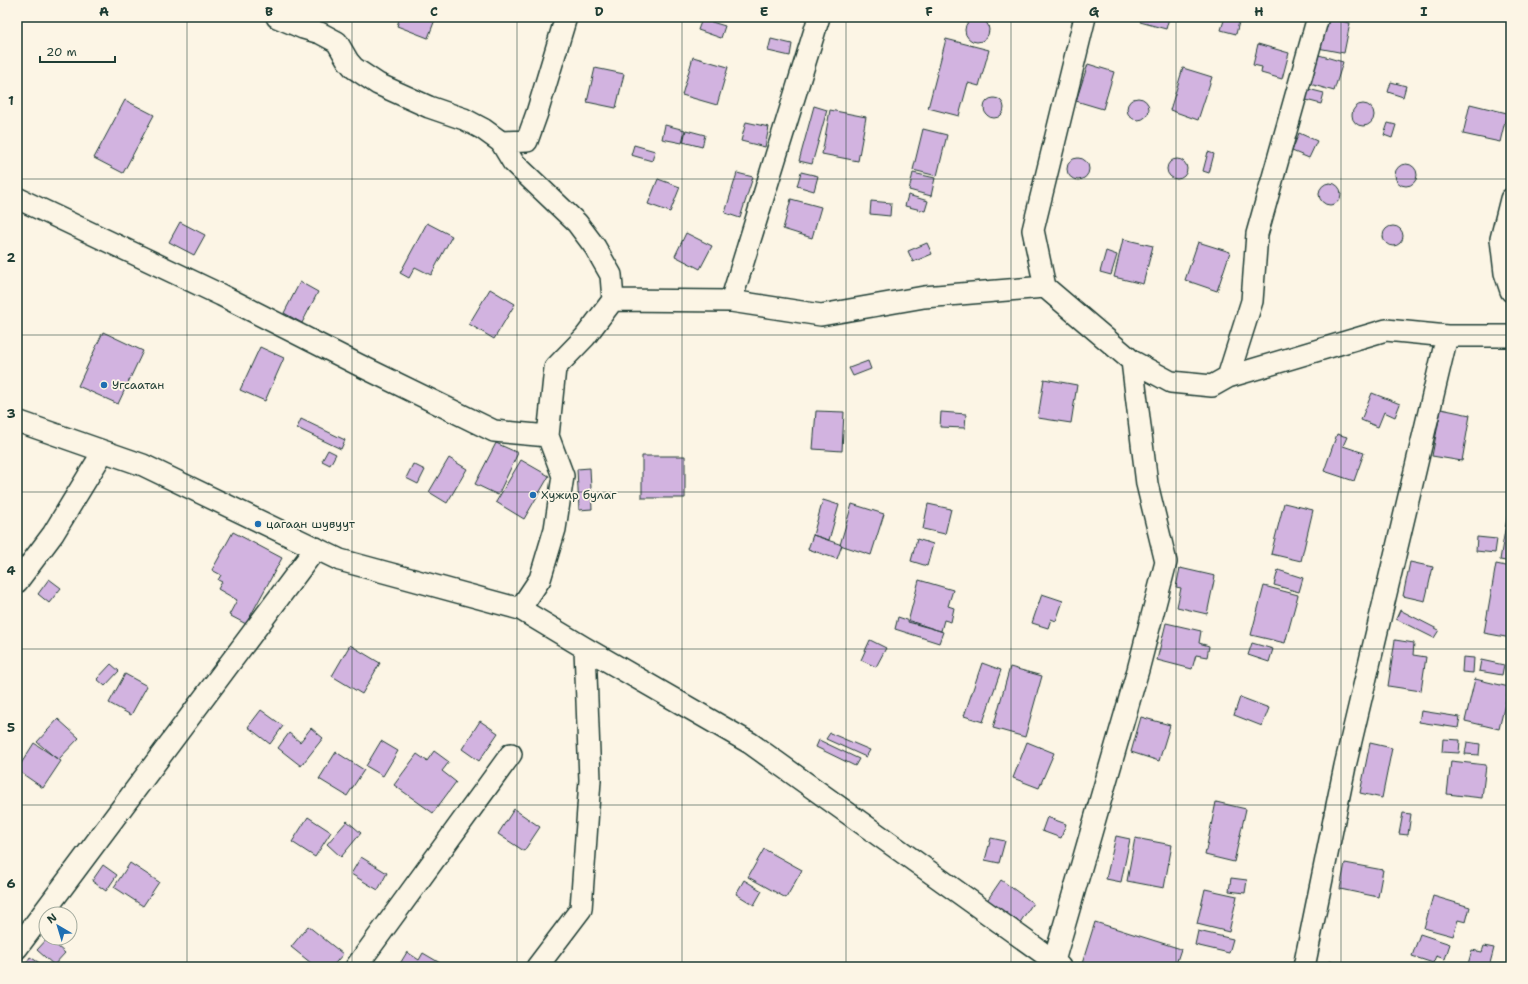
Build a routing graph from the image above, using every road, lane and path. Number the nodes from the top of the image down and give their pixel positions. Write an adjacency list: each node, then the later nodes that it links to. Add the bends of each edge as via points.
1 (277, 17): 6 (street, via 303,28)
2 (566, 17): 7 (street, via 538,113 527,141)
3 (818, 17): 13 (street)
4 (1085, 17): 10 (street, via 1033,230)
5 (1318, 17): 17 (street, via 1257,234 1252,301)
6 (322, 25): 7 (street, via 354,68 378,84 429,107 464,119 484,129)
7 (501, 142): 12 (street, via 513,162 577,223 595,247 611,275)
8 (17, 198): 19 (street, via 221,295 494,431)
9 (1511, 199): 11 (street, via 1501,239 1504,273)
10 (1045, 287): 13 (street, via 924,297 821,315); 16 (street)
11 (1511, 291)
12 (613, 300): 13 (street); 19 (street, via 555,368)
13 (731, 301)
14 (1447, 336): 15 (street); 17 (street, via 1386,330); 30 (street, via 1345,766)
15 (1511, 336)
16 (1132, 361): 17 (street, via 1171,382 1212,386); 27 (street, via 1147,484 1166,562)
17 (1228, 377)
18 (17, 421): 20 (street)
19 (548, 436): 23 (street, via 563,476 555,529 540,579)
20 (103, 452): 21 (street, via 143,466); 22 (street, via 53,534)
21 (316, 548): 23 (street, via 340,560); 26 (street)
22 (17, 582)
23 (520, 609): 24 (street)
24 (585, 648): 27 (street, via 750,743); 29 (street, via 590,780 581,909)
25 (510, 754): 28 (street)
26 (17, 948)
27 (1055, 965)
28 (356, 967)
29 (537, 967)
30 (1304, 967)

